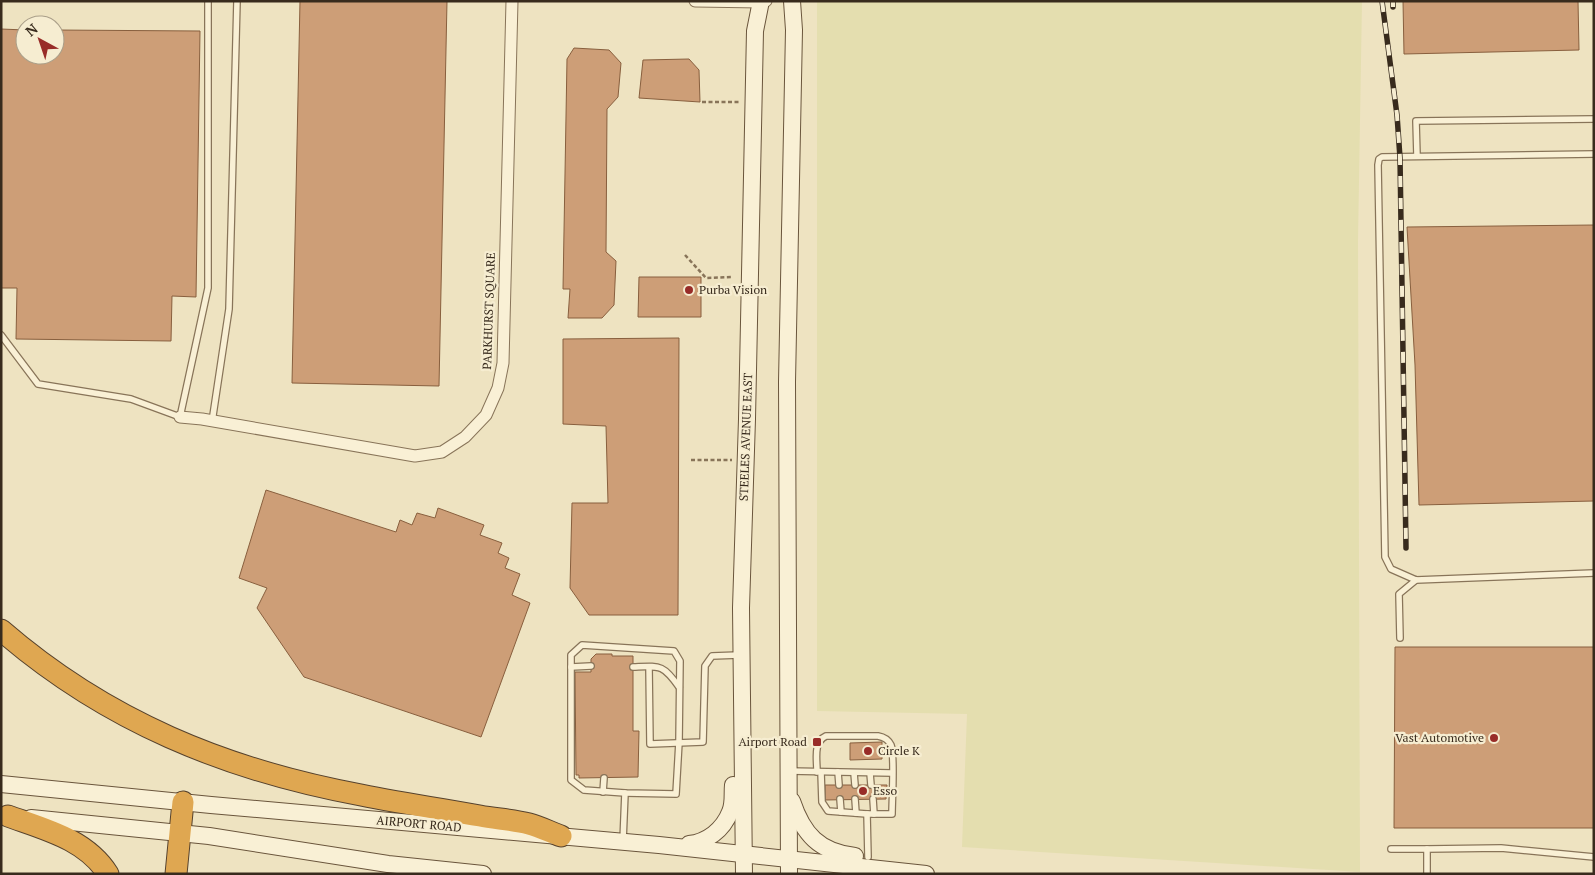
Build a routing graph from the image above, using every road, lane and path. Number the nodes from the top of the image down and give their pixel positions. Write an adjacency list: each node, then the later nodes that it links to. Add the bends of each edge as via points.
1 (208, 1): 15 (lane, via 208,288)
2 (237, 1): 16 (lane, via 229,309)
3 (512, 1): 16 (street, PARKHURST SQUARE, via 502,363 498,388 486,415 465,437 442,452 415,456)
4 (695, 1): 6 (street)
5 (792, 1): 37 (main road, via 786,382)
6 (763, 2): 23 (main road, STEELES AVENUE EAST, via 755,31)
7 (702, 102): 8 (path)
8 (743, 102)
9 (1594, 118): 11 (lane, via 1416,120)
10 (1594, 154): 11 (lane)
11 (1417, 156): 20 (lane, via 1382,157 1378,165 1385,557 1391,569)
12 (685, 255): 13 (path, via 706,278)
13 (733, 277)
14 (1, 336): 15 (lane, via 38,384 131,399)
15 (180, 417): 16 (street, PARKHURST SQUARE)
16 (212, 422)
17 (691, 460): 18 (path)
18 (733, 460)
19 (1594, 573): 20 (lane)
20 (1416, 580): 22 (lane, via 1399,594)
21 (1, 630): 54 (highway, via 41,662 104,704 215,757 295,782 528,824)
22 (1400, 638)
23 (742, 655): 29 (lane, via 712,656 705,666 702,742); 30 (main road, STEELES AVENUE EAST)
24 (591, 666): 25 (lane)
25 (571, 667): 28 (lane, via 571,655 582,645 674,651 680,661); 42 (lane, via 571,780 584,790)
26 (633, 667): 27 (lane)
27 (649, 667): 28 (lane, via 660,667 669,673); 29 (lane, via 650,744)
28 (679, 687): 29 (lane)
29 (679, 742): 43 (lane, via 676,794)
30 (743, 751): 56 (main road, via 733,768 731,811 722,825 702,842); 59 (main road, STEELES AVENUE EAST)
31 (819, 772): 32 (lane); 35 (lane, via 816,750 821,738 878,736 891,744); 37 (lane); 48 (lane, via 822,802 828,811)
32 (838, 772): 33 (lane); 39 (lane)
33 (854, 773): 34 (lane); 40 (lane)
34 (870, 773): 35 (lane); 41 (lane)
35 (892, 774): 51 (lane, via 892,814)
36 (604, 778): 42 (lane)
37 (788, 778): 60 (main road, via 800,822 816,840 836,853); 62 (main road)
38 (1, 784): 47 (main road, AIRPORT ROAD)
39 (839, 785)
40 (854, 785)
41 (872, 785)
42 (603, 792): 43 (lane)
43 (625, 794): 55 (lane)
44 (855, 799): 49 (lane)
45 (873, 799): 51 (lane)
46 (840, 800): 48 (lane)
47 (183, 802): 53 (highway); 54 (main road, AIRPORT ROAD)
48 (841, 812): 49 (lane)
49 (856, 813): 50 (lane)
50 (867, 814): 51 (lane); 60 (lane)
51 (874, 814)
52 (4, 816): 53 (main road); 64 (highway, via 64,836 88,850)
53 (180, 833): 65 (highway); 66 (main road, via 388,864)
54 (560, 836): 55 (main road, AIRPORT ROAD)
55 (623, 842): 56 (main road, AIRPORT ROAD)
56 (659, 845): 59 (main road, AIRPORT ROAD)
57 (1391, 849): 58 (lane)
58 (1427, 849): 61 (lane, via 1501,848); 69 (lane)
59 (744, 854): 62 (main road, AIRPORT ROAD); 67 (main road, STEELES AVENUE EAST)
60 (868, 857): 63 (main road, via 878,858)
61 (1594, 857)
62 (789, 866): 63 (main road, AIRPORT ROAD)
63 (899, 870): 68 (main road, AIRPORT ROAD)
64 (108, 874)
65 (176, 874)
66 (482, 874)
67 (744, 874)
68 (926, 874)
69 (1427, 874)

